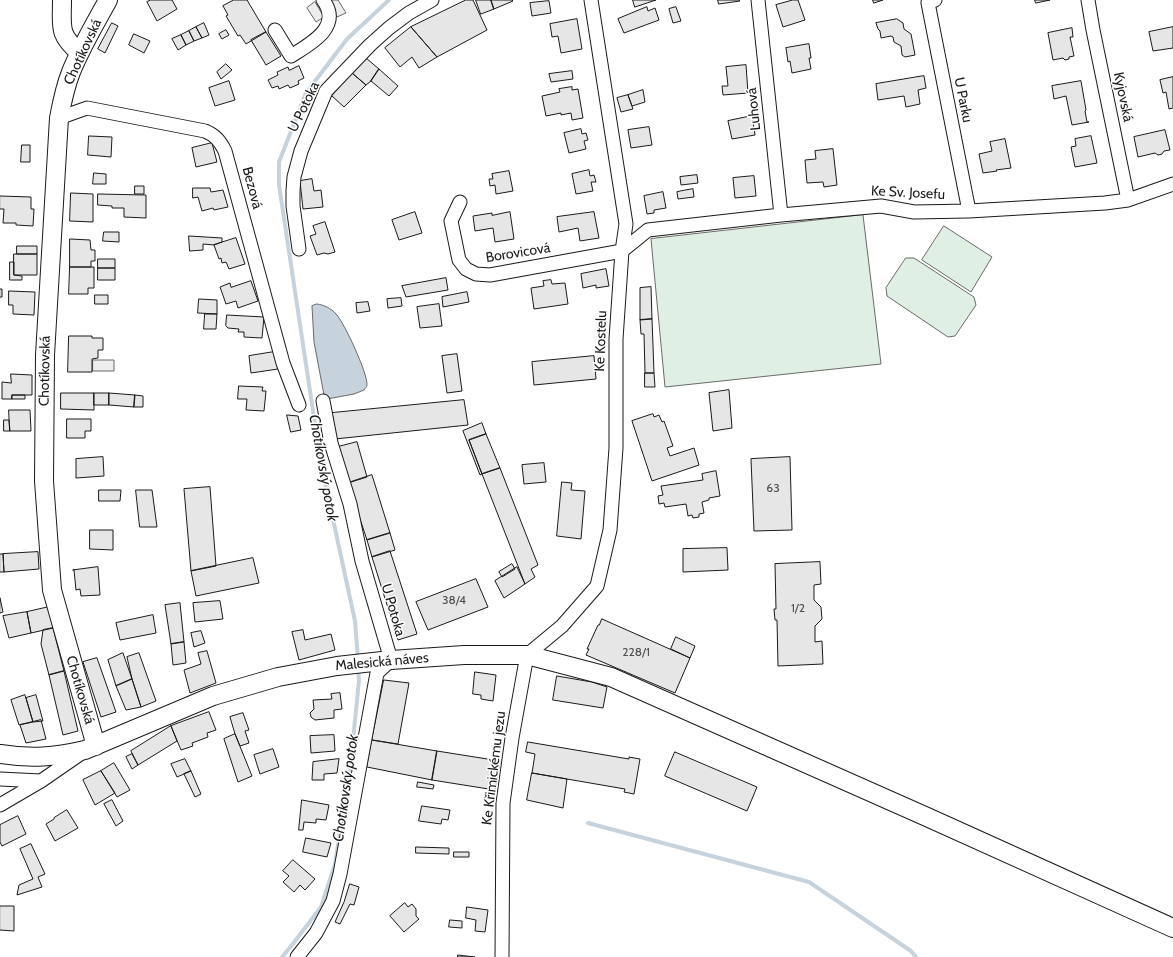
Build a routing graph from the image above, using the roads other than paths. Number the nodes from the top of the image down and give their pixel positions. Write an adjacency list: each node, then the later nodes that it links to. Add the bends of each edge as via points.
1 (62, 0): 10 (street, via 62,28 66,40)
2 (108, 0): 10 (street, Chotíkovská)
3 (323, 0): 9 (street, via 329,11 328,24 311,44 291,56)
4 (432, 0): 17 (street, U Potoka, via 389,28 326,91 301,151 294,177 293,206)
5 (591, 0): 18 (street, Ke Kostelu, via 626,224)
6 (758, 0): 16 (street, Luhová)
7 (935, 0): 15 (street, U Parku, via 928,4)
8 (1088, 0): 13 (street, Kyjovská)
9 (276, 30)
10 (79, 52): 11 (street, Chotíkovská, via 63,95)
11 (59, 118): 20 (street, Bezová, via 87,108 205,131 216,137 225,151 283,363); 23 (street, Chotíkovská, via 45,355 44,481 52,590)
12 (1173, 184): 13 (street, Ke Sv. Josefu)
13 (1128, 200): 15 (street, Ke Sv. Josefu)
14 (460, 202): 18 (street, Borovicová, via 451,221 459,260 466,269 476,274 490,275)
15 (969, 211): 16 (street, Ke Sv. Josefu, via 914,212 881,206)
16 (781, 215): 18 (street, Ke Sv. Josefu, via 648,230)
17 (300, 249)
18 (622, 251): 21 (street, Ke Kostelu, via 616,346 616,448 612,514 597,586 562,626)
19 (323, 401): 22 (street, U Potoka, via 362,561)
20 (299, 405)
21 (527, 655): 22 (street, Malesická náves); 28 (street, Malesická náves, via 611,677); 30 (street, Ke Křimickému jezu, via 503,803)
22 (391, 660): 23 (street, Malesická náves, via 349,664 278,677 213,696); 29 (street, via 377,673 333,901 316,933)
23 (90, 748): 24 (street, Malesická náves, via 42,757); 26 (street, Malesická náves)
24 (0, 754)
25 (0, 779): 26 (street)
26 (41, 781): 27 (street, Malesická náves)
27 (0, 805)
28 (1173, 928)
29 (297, 957)
30 (502, 957)

